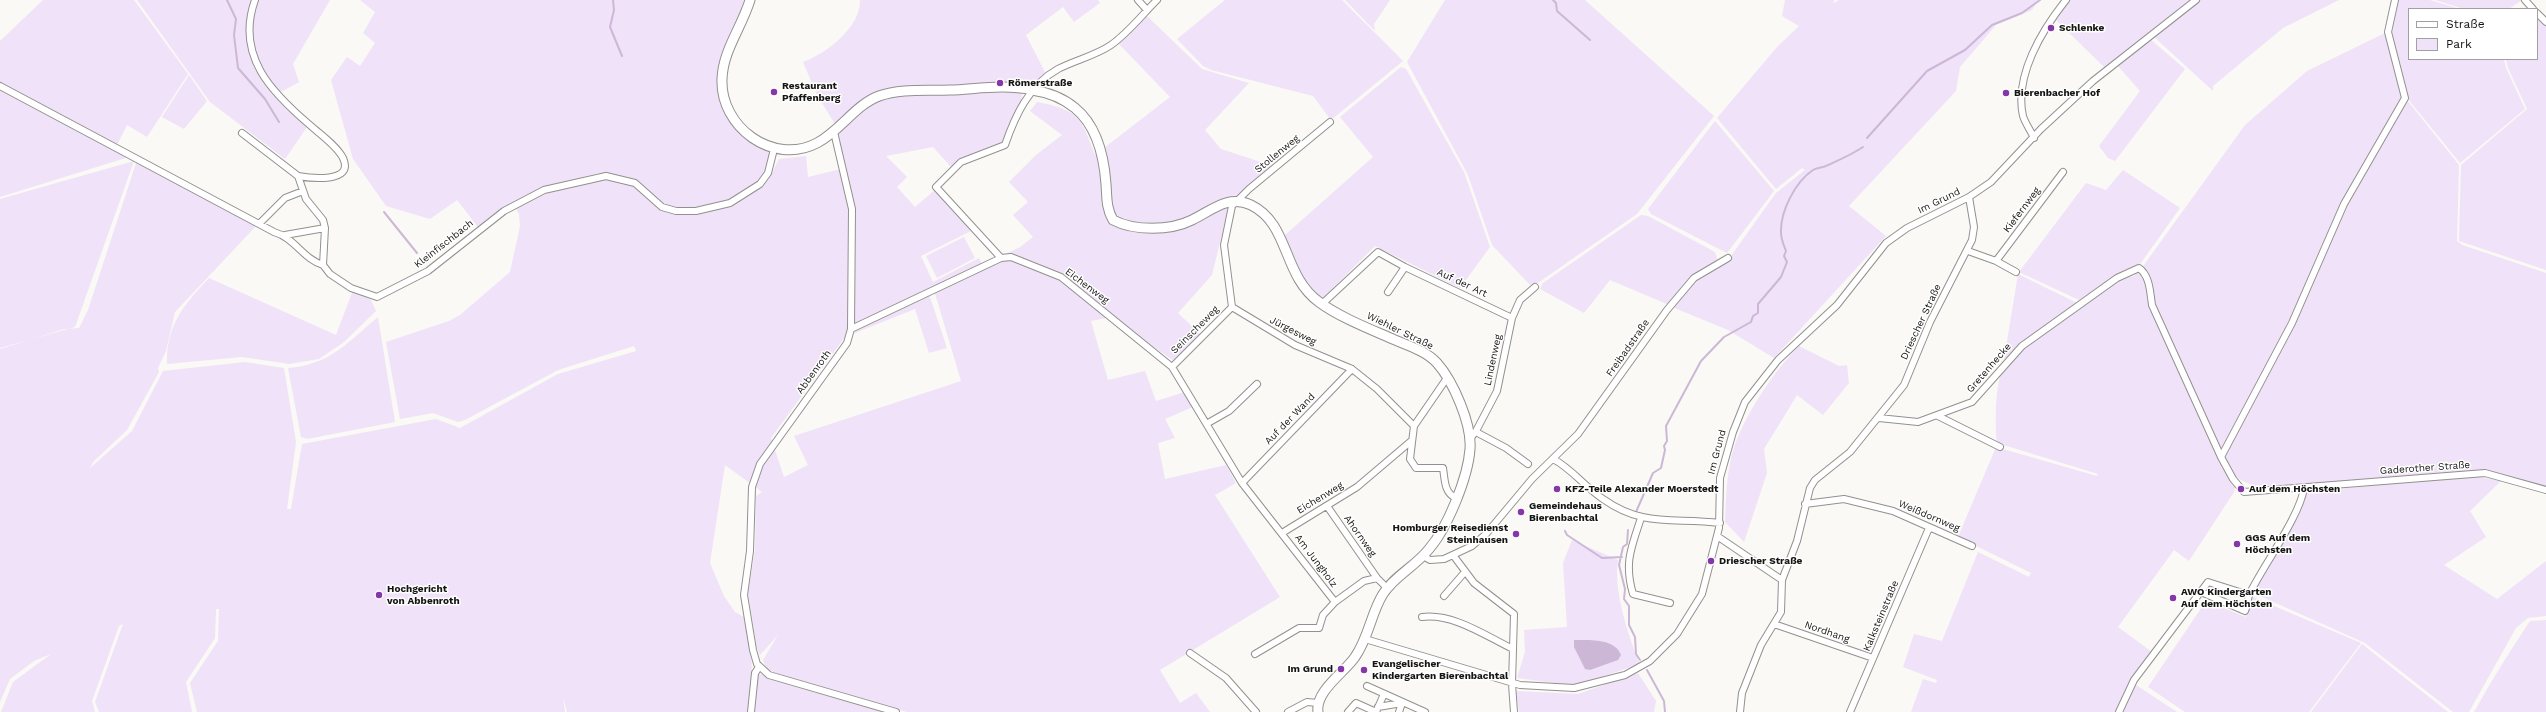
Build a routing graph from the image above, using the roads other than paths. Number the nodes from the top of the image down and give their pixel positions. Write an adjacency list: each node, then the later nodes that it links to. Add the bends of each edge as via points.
1 (255, 0): 21 (street, via 250,25 253,58 282,101 327,140 342,157 344,169 338,176 323,179)
2 (750, 0): 19 (main road, via 723,64 721,80 724,97 743,131 757,142)
3 (1138, 0): 10 (street)
4 (1157, 0): 10 (street)
5 (2066, 0): 18 (street, via 2037,43 2024,82 2021,101 2023,117)
6 (2196, 0): 18 (street, Im Grund, via 2120,58)
7 (2395, 0): 52 (street, via 2388,32 2405,98 2344,204 2292,323)
8 (2525, 0): 9 (street)
9 (2532, 8)
10 (1147, 10): 14 (street, via 1111,44 1099,52 1058,69)
11 (2538, 14): 12 (street)
12 (2546, 22)
13 (0, 86): 25 (street, Kleinfischbach)
14 (1032, 90): 16 (main road, via 989,88 890,93 867,103); 24 (main road, via 1064,100 1089,123 1102,153 1107,202 1113,220 1132,227 1177,225 1191,221 1216,206); 29 (street, via 1005,145 961,162 936,187)
15 (1330, 122): 24 (street, Stollenweg, via 1249,188)
16 (834, 132): 19 (main road, via 799,150); 40 (street, Abbenroth, via 852,209)
17 (242, 133): 21 (street)
18 (2034, 138): 23 (street, Im Grund, via 1991,182)
19 (774, 149): 32 (street, Kleinfischbach, via 768,173 760,184 744,195 719,206 696,211 676,211 662,207 635,183 599,176 544,190 504,211 428,271 377,297 351,288 330,274)
20 (2064, 172): 31 (street, Kiefernweg)
21 (298, 176): 22 (street)
22 (304, 191): 25 (street, via 285,198); 26 (street, via 306,199)
23 (1969, 197): 28 (street, Driescher Straße, via 1974,227); 62 (street, Im Grund, via 1907,228 1886,243 1837,306 1778,360 1745,402 1720,478)
24 (1237, 202): 37 (main road, Wiehler Straße, via 1250,204 1270,220 1281,239 1294,274 1304,289); 38 (street, Stollenweg, via 1232,206 1224,245)
25 (260, 223): 27 (street, Kleinfischbach)
26 (325, 228): 27 (street); 32 (street)
27 (284, 235): 32 (street, Kleinfischbach, via 317,263)
28 (1968, 251): 31 (street); 46 (street, Driescher Straße, via 1930,322 1904,385)
29 (1000, 258): 40 (street); 41 (street, Eichenweg, via 1011,257 1062,277)
30 (1728, 258): 53 (street, Freibadstraße, via 1694,278 1667,310 1578,434)
31 (1996, 261): 34 (street)
32 (324, 265)
33 (1405, 267): 36 (street); 37 (street, Auf der Art, via 1378,252); 39 (street, Auf der Art)
34 (2016, 272)
35 (1535, 287): 39 (street, Lindenweg, via 1520,300)
36 (1388, 292)
37 (1322, 304): 43 (main road, Wiehler Straße, via 1428,355)
38 (1232, 307): 41 (street, Seinscheweg); 42 (street, Jürgesweg, via 1295,345)
39 (1512, 318): 49 (street, Lindenweg, via 1497,391)
40 (851, 329): 85 (street, Abbenroth, via 847,343 760,464 751,493 750,551 745,582 746,612)
41 (1172, 367): 47 (street, Eichenweg)
42 (1352, 369): 48 (street, Jürgesweg, via 1377,389); 55 (street, Auf der Wand)
43 (1447, 378): 48 (street); 49 (main road, Wiehler Straße)
44 (1257, 384): 47 (street, via 1229,411)
45 (1938, 416): 46 (street, Gretenhecke, via 1918,422); 51 (street); 52 (street, Gretenhecke, via 1972,402 2022,346 2048,325 2129,271 2139,268 2144,271 2148,280 2152,305)
46 (1879, 418): 59 (street, Driescher Straße, via 1850,452 1815,480)
47 (1208, 423): 55 (street, Eichenweg)
48 (1414, 426): 50 (street)
49 (1473, 435): 54 (street, via 1506,448); 58 (main road, Wiehler Straße)
50 (1410, 442): 58 (street, via 1412,463 1416,468 1443,468 1447,489 1450,495); 60 (street, Eichenweg, via 1357,487)
51 (2000, 447)
52 (2221, 457): 56 (street, Gaderother Straße, via 2233,479 2244,492)
53 (1553, 459): 61 (street, via 1602,499); 67 (street, via 1532,479 1486,534 1472,546)
54 (1528, 464)
55 (1242, 483): 64 (street, Eichenweg)
56 (2304, 488): 57 (street, Gaderother Straße, via 2485,473); 74 (street, via 2287,527)
57 (2546, 490)
58 (1456, 498): 68 (main road, Wiehler Straße, via 1440,533)
59 (1805, 504): 63 (street, Weißdornweg, via 1844,499 1893,511); 71 (street, Driescher Straße, via 1797,541)
60 (1327, 506): 64 (street, Eichenweg); 70 (street, Ahornweg)
61 (1641, 518): 62 (street, via 1667,522 1695,520); 77 (street, via 1628,559 1627,572 1634,594)
62 (1720, 523): 65 (street, Im Grund)
63 (1929, 528): 66 (street, Weißdornweg); 84 (street, Kalksteinstraße)
64 (1282, 533): 76 (street, Am Jungholz)
65 (1717, 536): 71 (street); 86 (street, Im Grund, via 1702,594 1677,634 1650,661 1625,675 1574,688)
66 (1972, 546)
67 (1453, 555): 68 (street, via 1430,560); 69 (street)
68 (1423, 556): 72 (main road, Wiehler Straße)
69 (1464, 573): 75 (street); 81 (street, via 1514,614)
70 (1377, 578): 72 (street); 76 (street, Am Jungholz, via 1364,581)
71 (1782, 580): 79 (street, Driescher Straße, via 1781,612)
72 (1387, 588): 80 (main road, Wiehler Straße, via 1381,596)
73 (2201, 592): 74 (street, via 2211,581); 74 (street, via 2245,611); 102 (street, via 2134,680)
74 (2248, 595)
75 (1444, 596)
76 (1335, 602): 83 (street, Am Jungholz, via 1323,615 1319,628 1299,628)
77 (1670, 603)
78 (1422, 617): 81 (street, via 1435,615)
79 (1774, 624): 84 (street, Nordhang); 100 (street, Driescher Straße, via 1762,645 1742,693)
80 (1366, 639): 86 (street, Im Grund); 90 (main road, Wiehler Straße)
81 (1513, 649): 86 (street)
82 (1190, 653): 94 (street, via 1226,678)
83 (1255, 654)
84 (1873, 658): 101 (street, Kalksteinstraße)
85 (759, 667): 92 (street, via 755,673); 93 (street, via 769,675)
86 (1512, 684): 99 (street)
87 (1367, 686): 88 (street)
88 (1384, 694): 89 (street); 91 (street)
89 (1402, 703): 91 (street); 97 (street); 98 (street)
90 (1318, 707): 95 (street, via 1307,702)
91 (1378, 707): 96 (street, via 1376,712 1356,703)
92 (751, 712)
93 (896, 712)
94 (1256, 712)
95 (1288, 712)
96 (1348, 712)
97 (1399, 712)
98 (1424, 712)
99 (1514, 712)
100 (1740, 712)
101 (1850, 712)
102 (2119, 712)

